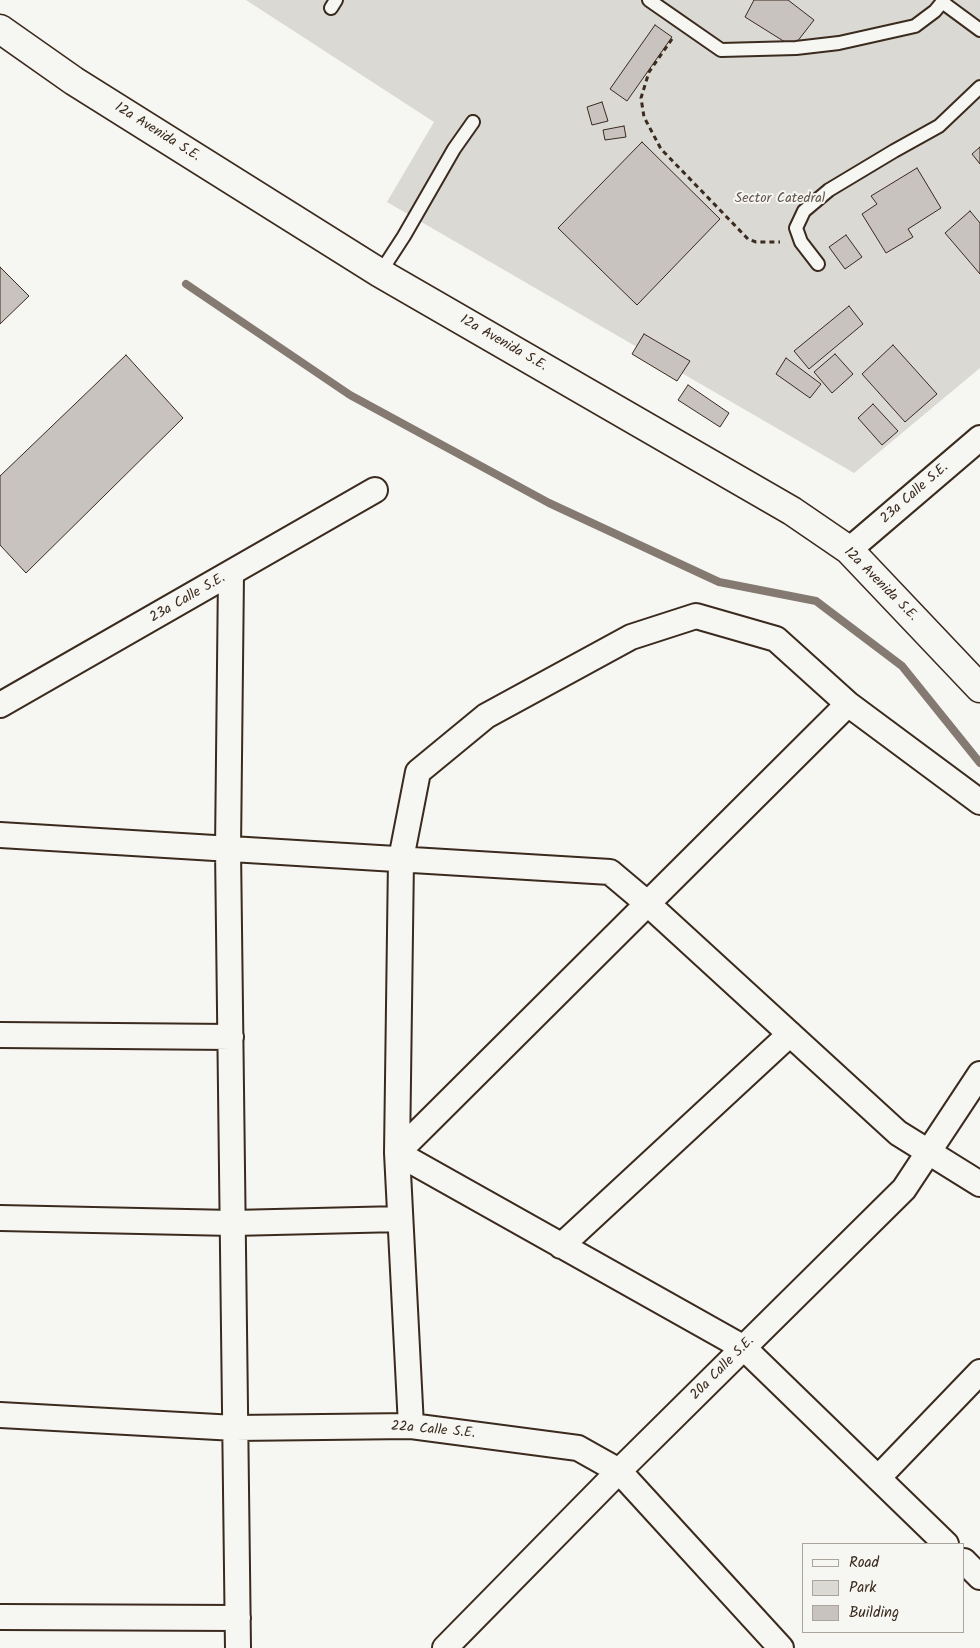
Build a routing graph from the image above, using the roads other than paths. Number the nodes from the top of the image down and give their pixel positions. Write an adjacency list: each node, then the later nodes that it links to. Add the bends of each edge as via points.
1 (649, 0): 2 (lane, via 720,50 839,43 915,26)
2 (943, 1): 4 (lane)
3 (0, 29): 8 (street, 12a Avenida S.E., via 74,81)
4 (980, 30)
5 (980, 86): 7 (lane, via 939,126 829,190 804,211 796,228 801,242)
6 (472, 122): 8 (lane)
7 (818, 264)
8 (380, 273): 11 (street, 12a Avenida S.E., via 792,511)
9 (980, 438): 11 (street, 23a Calle S.E.)
10 (375, 490): 12 (street, 23a Calle S.E.)
11 (849, 550): 13 (street, 12a Avenida S.E.)
12 (231, 574): 15 (street, 23a Calle S.E.); 18 (street)
13 (980, 688)
14 (848, 704): 16 (street); 19 (street, via 776,639 696,616 631,637 486,716 418,772); 20 (street)
15 (0, 705)
16 (980, 802)
17 (0, 835): 18 (street)
18 (228, 849): 19 (street); 23 (street)
19 (401, 859): 20 (street, via 610,872); 26 (street)
20 (648, 904): 21 (street); 26 (street)
21 (790, 1034): 25 (street, via 898,1133); 31 (street)
22 (0, 1035): 23 (street)
23 (231, 1037): 30 (street)
24 (980, 1074): 25 (street, 20a Calle S.E.)
25 (928, 1152): 27 (street); 32 (street, 20a Calle S.E., via 904,1188)
26 (397, 1153): 29 (street); 31 (street)
27 (980, 1184)
28 (0, 1218): 30 (street)
29 (400, 1219): 30 (street); 35 (street)
30 (233, 1223): 36 (street)
31 (561, 1246): 32 (street)
32 (744, 1348): 37 (street, 20a Calle S.E.); 38 (street)
33 (980, 1372): 38 (street)
34 (0, 1416): 36 (street, 22a Calle S.E.)
35 (411, 1426): 36 (street, 22a Calle S.E.); 37 (street, 22a Calle S.E., via 578,1448)
36 (235, 1428): 43 (street)
37 (619, 1471): 45 (street, 20a Calle S.E.); 46 (street, 22a Calle S.E.)
38 (878, 1478): 39 (street)
39 (945, 1543)
40 (965, 1562): 41 (street)
41 (980, 1577)
42 (0, 1617): 43 (street)
43 (238, 1618): 44 (street)
44 (238, 1648)
45 (445, 1648)
46 (781, 1648)

